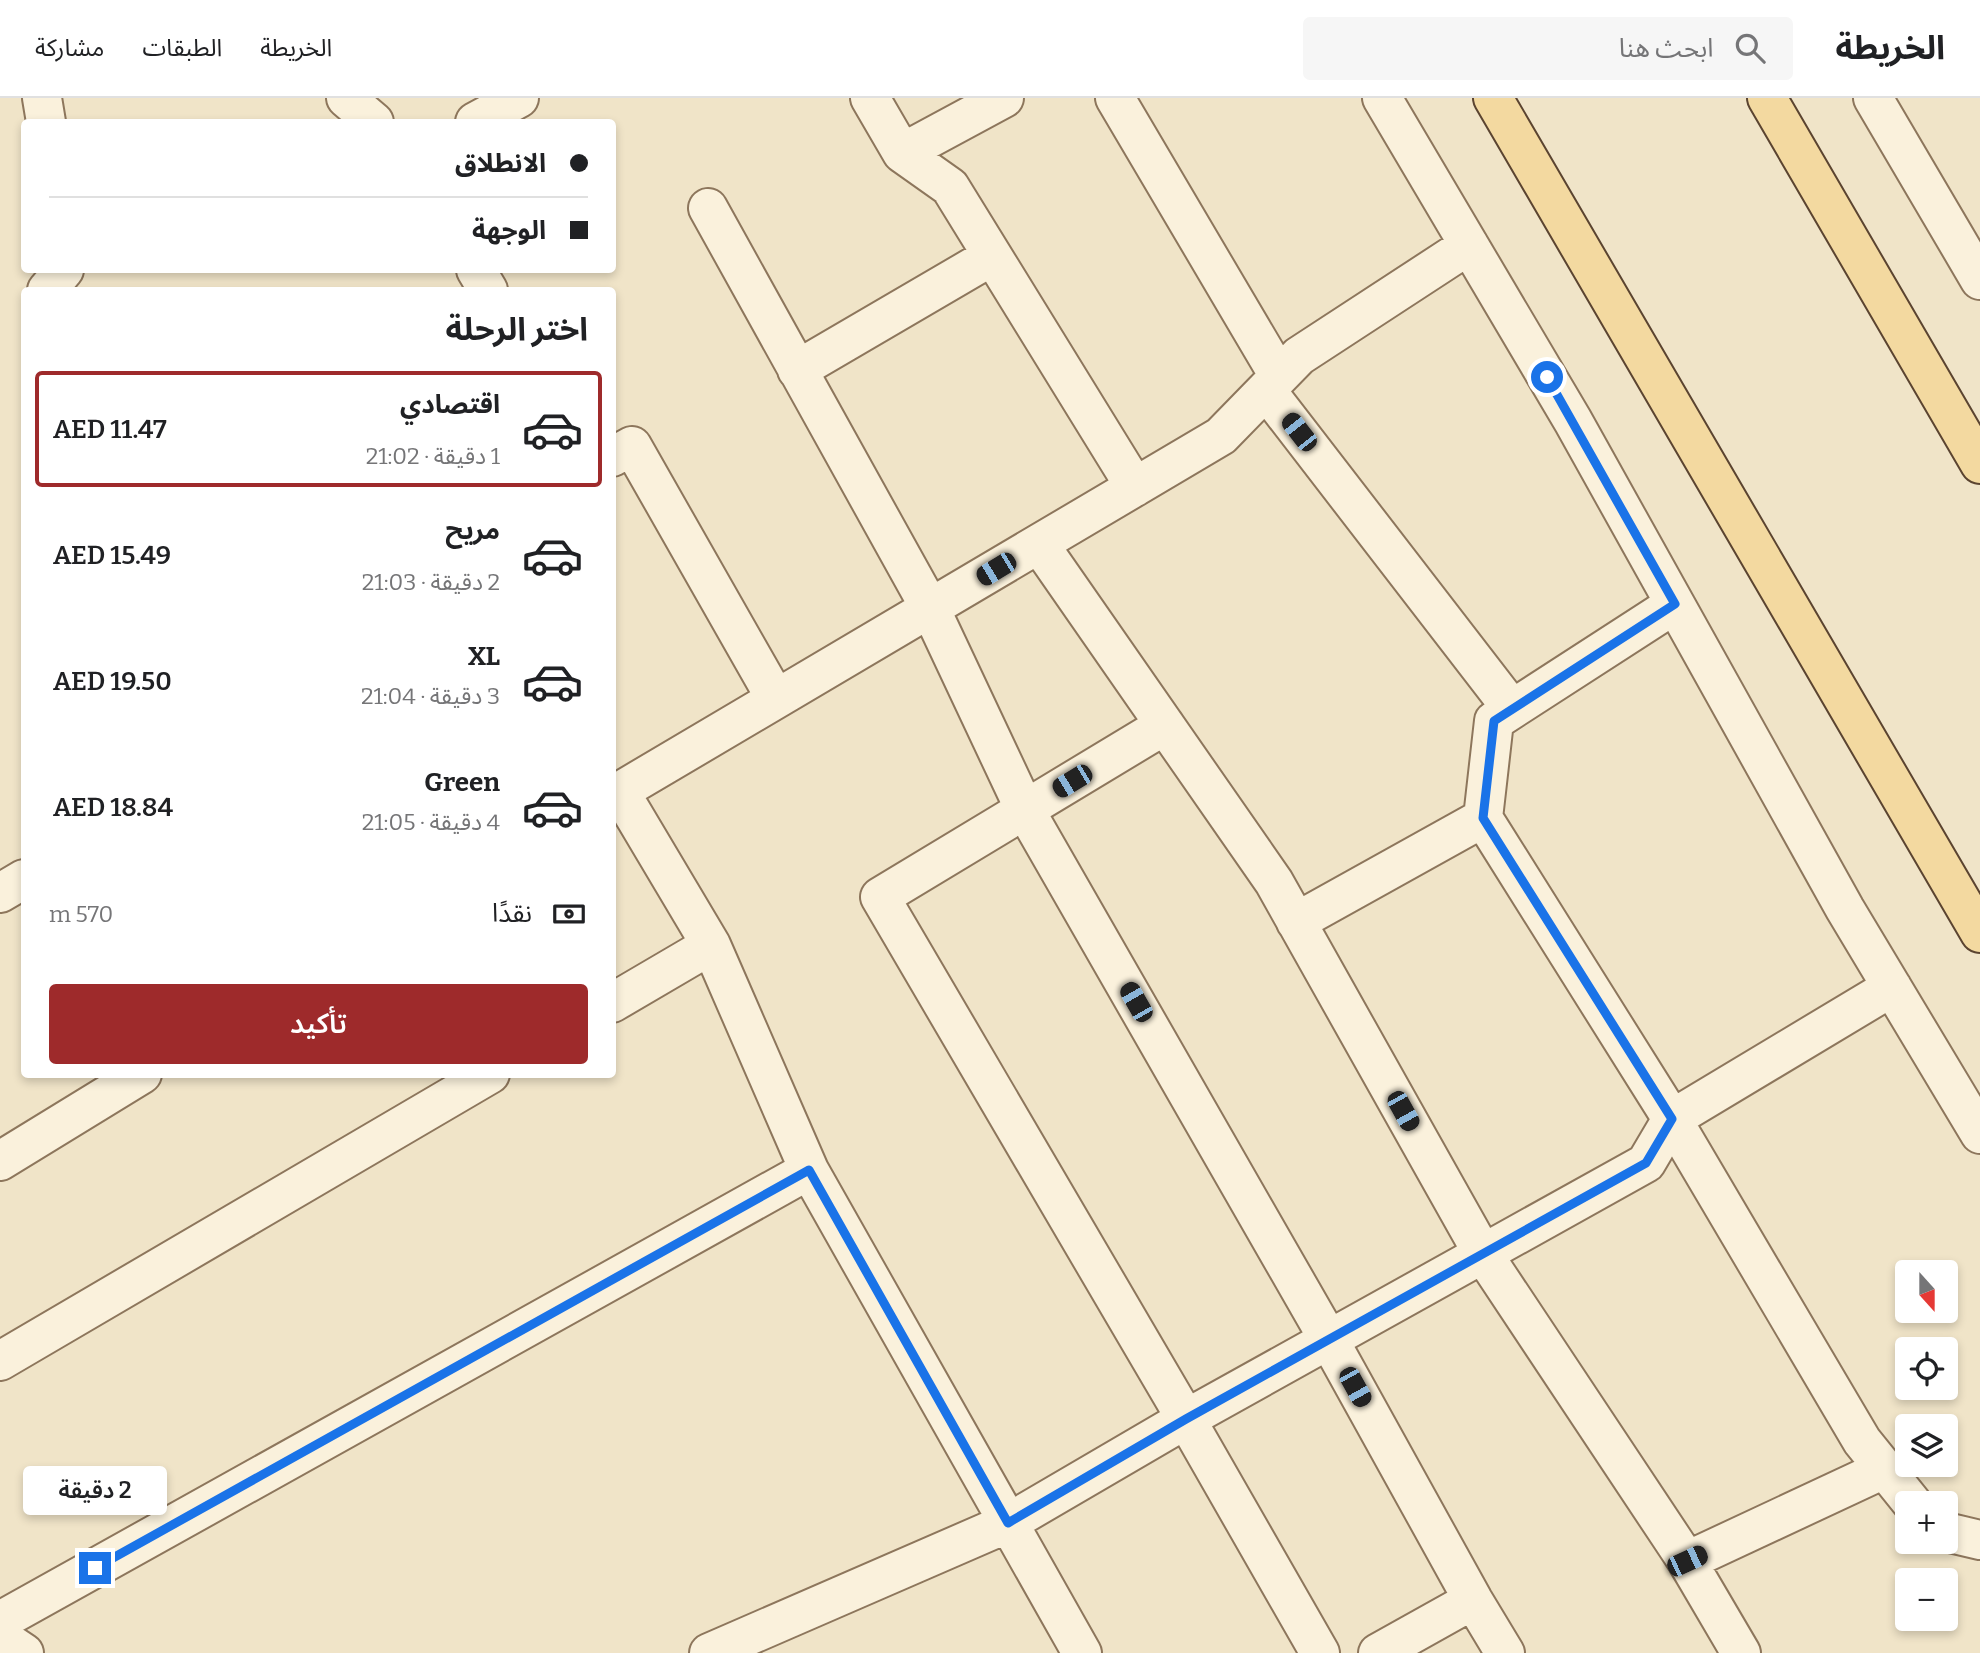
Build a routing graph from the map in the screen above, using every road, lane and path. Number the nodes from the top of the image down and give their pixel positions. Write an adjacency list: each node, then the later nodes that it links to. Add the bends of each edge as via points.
1 (42, 98): 11 (street)
2 (346, 98): 12 (street)
3 (519, 98): 13 (street)
4 (870, 98): 14 (street)
5 (1004, 98): 14 (street)
6 (1115, 98): 22 (street)
7 (1382, 98): 16 (street)
8 (1493, 98): 38 (main road)
9 (1767, 98): 24 (main road)
10 (1874, 98): 19 (street)
11 (46, 119)
12 (370, 119)
13 (480, 119)
14 (902, 153): 17 (street, via 950,187)
15 (708, 208): 21 (street)
16 (1469, 245): 22 (street, via 1299,356); 27 (street)
17 (992, 256): 21 (street); 25 (street)
18 (61, 273): 20 (street)
19 (1980, 280)
20 (50, 287)
21 (797, 370): 28 (street)
22 (1273, 383): 25 (street, via 1222,436); 30 (street)
23 (616, 455): 29 (street, via 632,446)
24 (1980, 464)
25 (1135, 488): 26 (street)
26 (1040, 544): 28 (street); 31 (street)
27 (1675, 604): 30 (street); 40 (street)
28 (930, 608): 29 (street); 33 (street)
29 (776, 699): 32 (street)
30 (1512, 709): 34 (street, via 1494,721)
31 (1165, 724): 33 (street); 37 (street, via 1274,882)
32 (616, 794): 39 (street)
33 (1025, 810): 49 (street); 51 (street, via 880,897)
34 (1483, 818): 37 (street); 44 (street)
35 (21, 881): 36 (street)
36 (0, 893)
37 (1296, 922): 48 (street)
38 (1980, 933)
39 (711, 945): 41 (street); 47 (street)
40 (1892, 987): 44 (street); 45 (street)
41 (616, 1001)
42 (135, 1078): 46 (street)
43 (483, 1078): 50 (street)
44 (1672, 1119): 48 (street, via 1646,1163); 52 (street, via 1862,1441)
45 (1980, 1134)
46 (0, 1161)
47 (809, 1170): 54 (street); 59 (street)
48 (1483, 1254): 49 (street); 57 (street)
49 (1329, 1340): 51 (street); 58 (street)
50 (0, 1361)
51 (1186, 1419): 54 (street); 65 (street)
52 (1884, 1469): 53 (street); 57 (street)
53 (1902, 1491)
54 (1008, 1523): 63 (street); 64 (street)
55 (1958, 1535): 56 (street)
56 (1980, 1540)
57 (1687, 1561): 61 (street)
58 (1472, 1600): 66 (street); 67 (street)
59 (0, 1621)
60 (0, 1637): 62 (street)
61 (1730, 1649)
62 (24, 1653)
63 (709, 1653)
64 (1082, 1653)
65 (1321, 1653)
66 (1378, 1653)
67 (1504, 1653)

